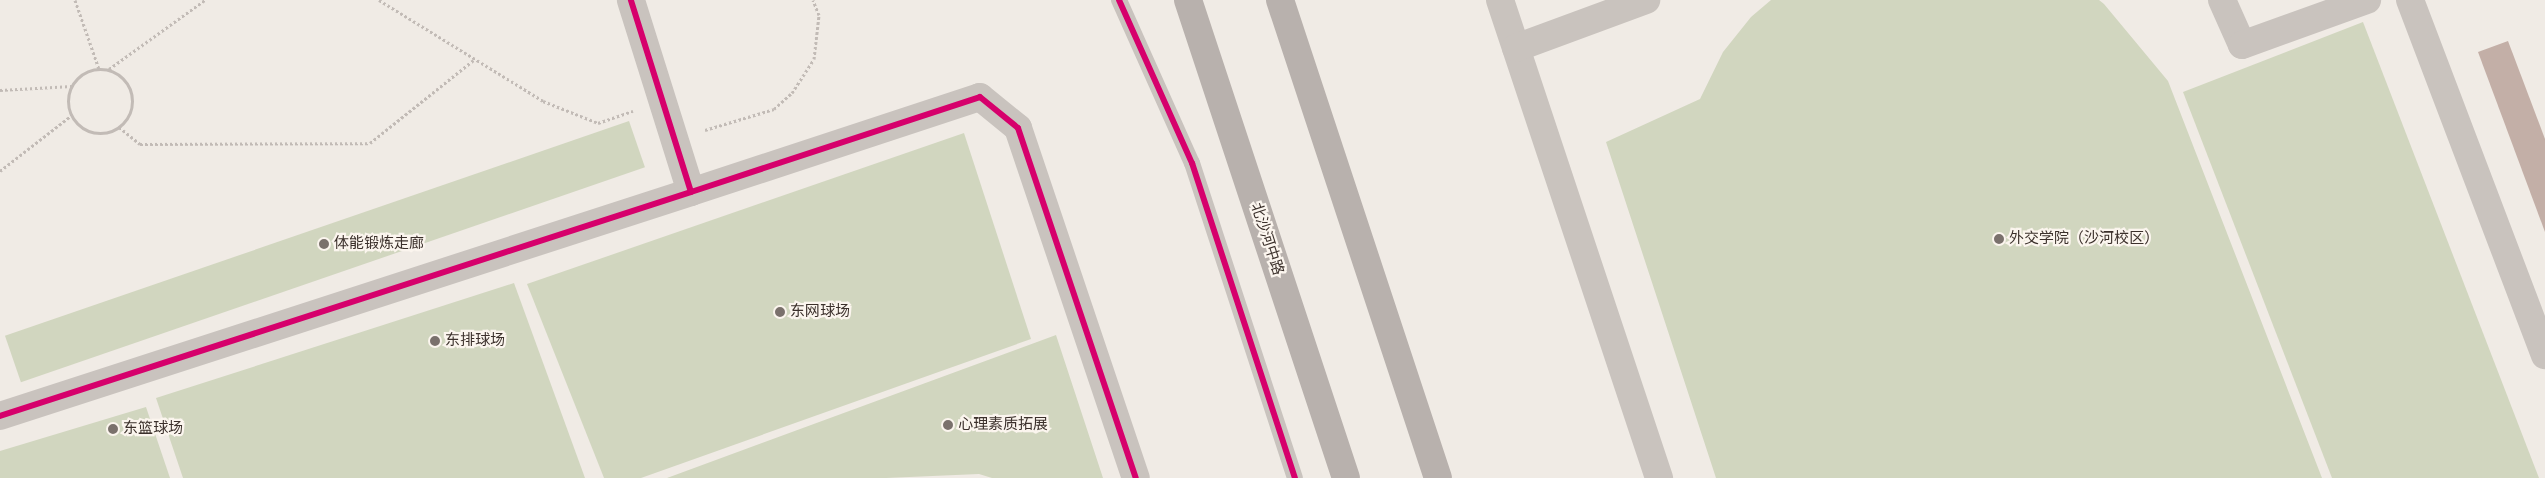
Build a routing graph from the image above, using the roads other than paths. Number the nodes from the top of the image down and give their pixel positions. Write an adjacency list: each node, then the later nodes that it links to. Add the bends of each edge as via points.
1 (631, 0): 11 (street)
2 (1119, 0): 15 (lane, via 1192,163)
3 (1188, 0): 16 (main road, 北沙河中路)
4 (1280, 0): 17 (main road)
5 (1500, 0): 10 (street)
6 (1646, 0): 10 (street)
7 (2222, 0): 8 (street, via 2242,45)
8 (2367, 0)
9 (2410, 0): 12 (street)
10 (1516, 48): 18 (street)
11 (691, 192): 13 (street); 14 (street, via 980,97 1018,128)
12 (2545, 354)
13 (0, 416)
14 (1136, 478)
15 (1295, 478)
16 (1346, 478)
17 (1438, 478)
18 (1659, 478)

